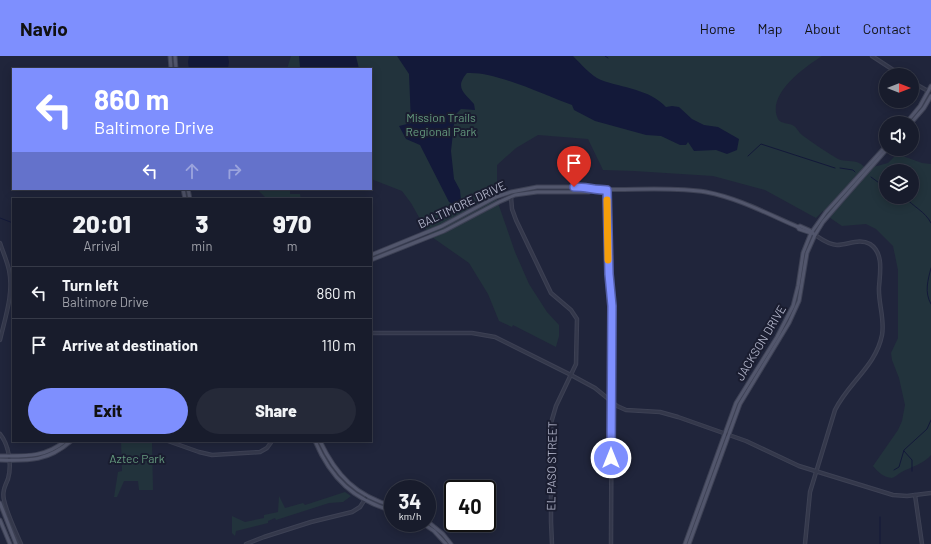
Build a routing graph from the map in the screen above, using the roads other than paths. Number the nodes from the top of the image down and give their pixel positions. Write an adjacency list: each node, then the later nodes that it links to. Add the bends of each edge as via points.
1 (170, 56): 4 (main road)
2 (175, 56): 5 (main road)
3 (872, 56): 6 (street)
4 (171, 68)
5 (176, 68)
6 (890, 68)
7 (919, 86): 9 (street)
8 (931, 86): 9 (main road)
9 (930, 92): 11 (main road)
10 (931, 96): 12 (main road)
11 (912, 116)
12 (917, 116)
13 (879, 154): 18 (main road, JACKSON DRIVE, via 826,212)
14 (881, 156): 19 (main road, JACKSON DRIVE, via 823,222)
15 (592, 189): 16 (main road); 17 (main road, BALTIMORE DRIVE, via 589,192 530,192); 21 (main road, BALTIMORE DRIVE, via 537,187 511,192 496,197 442,226)
16 (607, 190): 18 (main road, via 705,192 740,202); 26 (street, via 612,306)
17 (511, 196): 22 (main road, BALTIMORE DRIVE, via 458,225); 25 (street, EL PASO STREET, via 516,220 551,293 576,317 577,357)
18 (811, 233): 19 (main road); 28 (main road, JACKSON DRIVE, via 803,253 791,310 741,393)
19 (815, 235): 28 (main road, JACKSON DRIVE, via 807,254 796,309 742,400); 39 (street, via 834,245 861,241 875,249 880,271 878,294 883,328 881,342 870,364 838,405)
20 (0, 244): 24 (street, via 9,270 10,285 8,309)
21 (372, 255)
22 (372, 260)
23 (372, 333): 25 (street, via 486,335)
24 (0, 340)
25 (571, 375): 26 (street); 58 (street, EL PASO STREET, via 551,423)
26 (612, 402): 28 (street, via 626,410 669,414); 59 (street)
27 (0, 434): 36 (street, via 7,446)
28 (727, 434): 39 (street); 60 (main road, JACKSON DRIVE); 61 (main road, JACKSON DRIVE)
29 (63, 442): 36 (main road, via 37,455)
30 (70, 442): 38 (main road, via 46,457)
31 (171, 442): 32 (street, via 212,455 256,453 266,450)
32 (271, 442)
33 (316, 442): 41 (main road, via 331,470)
34 (321, 442): 40 (main road)
35 (0, 456): 36 (main road)
36 (8, 456): 38 (street)
37 (0, 460): 38 (main road)
38 (9, 460): 54 (street, via 4,501)
39 (816, 472): 43 (street, via 892,495); 62 (street, via 810,496)
40 (348, 482): 41 (main road); 44 (main road)
41 (344, 486): 45 (main road)
42 (931, 493): 43 (street)
43 (915, 495): 63 (street)
44 (367, 496): 45 (street); 47 (main road)
45 (364, 500): 48 (main road); 55 (street, via 358,509 352,512)
46 (0, 503): 53 (main road)
47 (384, 504)
48 (384, 509)
49 (0, 520): 52 (main road)
50 (436, 528): 57 (main road)
51 (435, 532): 56 (main road)
52 (10, 544)
53 (16, 544)
54 (21, 544)
55 (246, 544)
56 (446, 544)
57 (451, 544)
58 (552, 544)
59 (611, 544)
60 (685, 544)
61 (689, 544)
62 (805, 544)
63 (922, 544)

